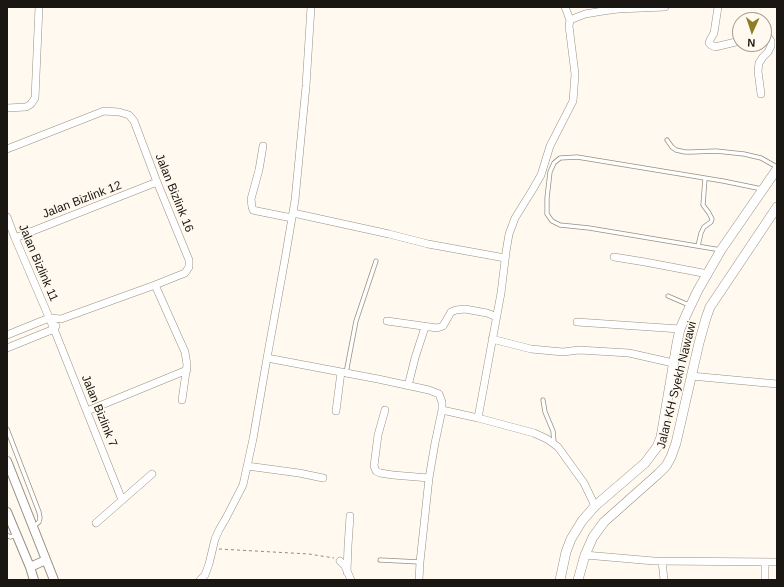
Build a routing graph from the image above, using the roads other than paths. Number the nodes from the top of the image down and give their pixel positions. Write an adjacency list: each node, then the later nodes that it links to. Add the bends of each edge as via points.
1 (39, 7): 11 (street, via 35,98 32,104 26,107)
2 (311, 7): 20 (street)
3 (565, 7): 7 (street)
4 (665, 7): 6 (street)
5 (718, 7): 8 (street, via 714,32 709,43 715,47)
6 (603, 9): 7 (street)
7 (570, 20): 26 (street, via 575,74 573,101 550,146 541,175 515,218)
8 (732, 43)
9 (768, 52): 10 (street, via 759,63)
10 (761, 94)
11 (7, 108)
12 (667, 140): 15 (lane, via 676,150 744,154 761,158)
13 (263, 146): 20 (street, via 251,199 253,210)
14 (7, 149): 17 (street, Jalan Bizlink 16, via 104,111 119,112 129,115 134,121)
15 (777, 168): 18 (main road, Jalan KH Syekh Nawawi)
16 (705, 178): 18 (lane); 23 (lane, via 703,205 712,218 704,227); 23 (lane, via 577,157 560,158 550,172 547,198 547,214 552,221 560,225)
17 (157, 182): 22 (street, Jalan Bizlink 12); 29 (street, Jalan Bizlink 16, via 189,260 189,267 185,273)
18 (763, 190): 24 (main road, Jalan KH Syekh Nawawi)
19 (777, 207): 47 (main road, Jalan KH Syekh Nawawi, via 710,307)
20 (293, 215): 26 (street); 43 (street)
21 (7, 217): 22 (street, Jalan Bizlink 11)
22 (15, 238): 33 (street, Jalan Bizlink 11)
23 (698, 246): 24 (lane)
24 (721, 250): 28 (main road, Jalan KH Syekh Nawawi)
25 (614, 257): 28 (street)
26 (505, 258): 32 (street)
27 (376, 261): 46 (lane, via 356,321)
28 (708, 274): 31 (main road, Jalan KH Syekh Nawawi)
29 (155, 285): 34 (street); 45 (street, via 185,352)
30 (668, 296): 31 (lane)
31 (690, 306): 39 (main road, Jalan KH Syekh Nawawi)
32 (497, 317): 37 (street, via 464,309 456,310 451,312 443,326); 41 (street)
33 (49, 318): 34 (street); 38 (street, Jalan Bizlink 11); 40 (street)
34 (61, 319): 38 (street)
35 (387, 322): 37 (street)
36 (578, 322): 39 (street)
37 (426, 327): 49 (street)
38 (54, 329): 42 (street); 54 (street, Jalan Bizlink 7)
39 (680, 330): 44 (main road, Jalan KH Syekh Nawawi)
40 (7, 334)
41 (492, 339): 44 (street, via 563,352 579,350 629,353); 56 (street)
42 (7, 348)
43 (267, 358): 46 (street); 60 (street)
44 (674, 363): 65 (main road, Jalan KH Syekh Nawawi, via 657,447 645,463)
45 (186, 370): 50 (street); 54 (street)
46 (343, 372): 49 (street); 55 (street)
47 (691, 376): 48 (street); 72 (main road, Jalan KH Syekh Nawawi, via 676,443 666,466 604,522 593,537)
48 (777, 384)
49 (408, 386): 53 (street, via 438,394)
50 (182, 400)
51 (543, 400): 58 (lane, via 553,431)
52 (385, 410): 63 (street, via 378,435 374,466 376,471)
53 (442, 410): 56 (street); 63 (street)
54 (87, 411): 64 (street, Jalan Bizlink 7)
55 (336, 412)
56 (478, 418): 58 (street, via 534,433)
57 (7, 429): 69 (lane, via 39,512 39,522)
58 (554, 444): 65 (street, via 584,483)
59 (7, 461): 69 (street)
60 (247, 466): 62 (street); 84 (street, via 243,485 219,530 205,575)
61 (152, 474): 64 (street)
62 (323, 478)
63 (429, 478): 77 (street)
64 (122, 500): 68 (street)
65 (595, 506): 87 (main road, Jalan KH Syekh Nawawi, via 571,539)
66 (7, 512): 71 (street)
67 (350, 516): 81 (street)
68 (96, 523)
69 (33, 526): 73 (street)
70 (7, 535): 71 (lane)
71 (16, 535): 80 (street)
72 (585, 555): 76 (street); 88 (main road, Jalan KH Syekh Nawawi)
73 (46, 560): 80 (street); 83 (street)
74 (380, 560): 77 (lane)
75 (340, 561): 81 (street)
76 (662, 561): 78 (street); 89 (street)
77 (420, 562): 86 (street)
78 (765, 562): 79 (street); 90 (street)
79 (777, 562)
80 (30, 567): 82 (street)
81 (348, 572): 85 (street)
82 (34, 580)
83 (54, 580)
84 (200, 580)
85 (351, 580)
86 (419, 580)
87 (560, 580)
88 (578, 580)
89 (664, 580)
90 (765, 580)

